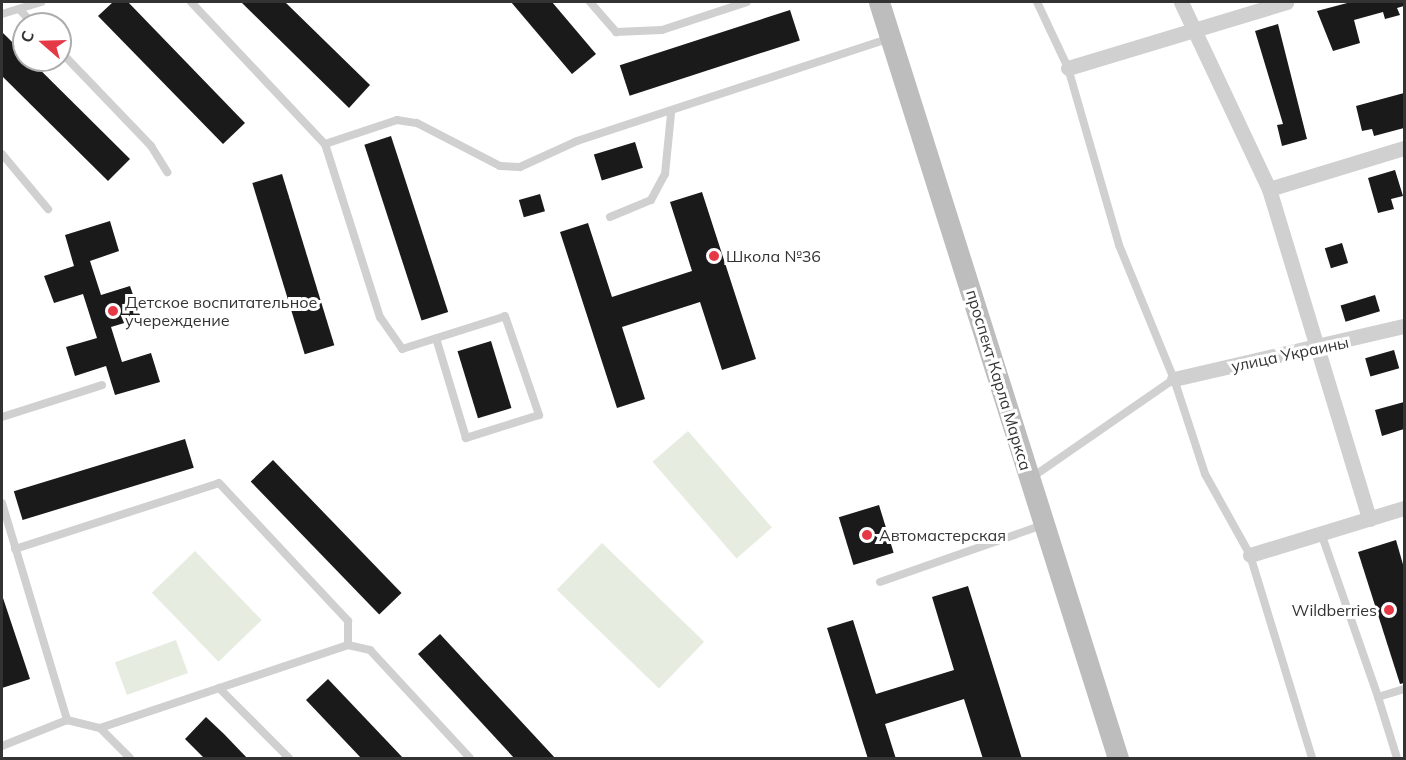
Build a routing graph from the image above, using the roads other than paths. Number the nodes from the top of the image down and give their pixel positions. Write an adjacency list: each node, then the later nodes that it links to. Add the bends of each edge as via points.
1 (41, 2): 9 (lane)
2 (190, 2): 16 (lane)
3 (590, 2): 4 (lane, via 616,32 662,30)
4 (747, 2)
5 (879, 2): 12 (street, проспект Карла Маркса)
6 (1037, 2): 14 (lane)
7 (1181, 2): 11 (street)
8 (1286, 2): 11 (street)
9 (20, 10): 10 (lane)
10 (2, 14)
11 (1192, 30): 14 (street); 20 (street)
12 (891, 37): 15 (lane); 29 (street, проспект Карла Маркса)
13 (72, 64): 19 (lane, via 151,146)
14 (1068, 68): 26 (lane, via 1119,245)
15 (670, 114): 16 (lane, via 577,141 520,166 500,166 417,123 397,120); 22 (lane, via 665,174 651,200)
16 (325, 144): 24 (lane, via 380,317 402,349)
17 (1404, 148): 20 (street)
18 (2, 154): 21 (lane)
19 (167, 172)
20 (1269, 189): 25 (street)
21 (48, 209)
22 (610, 217)
23 (1404, 326): 25 (street, улица Украины)
24 (436, 338): 24 (lane, via 466,438 539,415 505,316)
25 (1321, 349): 26 (street, улица Украины); 32 (street)
26 (1174, 379): 29 (lane); 36 (lane, via 1205,474)
27 (102, 385): 28 (lane)
28 (2, 417)
29 (1030, 478): 33 (street, проспект Карла Маркса)
30 (2, 503): 35 (lane)
31 (1404, 511): 32 (street)
32 (1369, 519): 34 (street)
33 (1044, 525): 37 (lane); 48 (street, проспект Карла Маркса)
34 (1321, 534): 36 (street); 41 (lane)
35 (15, 549): 38 (lane, via 219,483 348,621); 42 (lane)
36 (1250, 555): 49 (lane)
37 (880, 582)
38 (348, 645): 39 (lane); 47 (lane, via 370,650)
39 (219, 688): 43 (lane); 46 (lane)
40 (1404, 689): 41 (lane)
41 (1378, 697): 50 (lane)
42 (67, 720): 43 (lane); 44 (lane)
43 (100, 728): 45 (lane)
44 (2, 746)
45 (130, 759)
46 (289, 759)
47 (470, 759)
48 (1118, 759)
49 (1312, 759)
50 (1397, 759)

